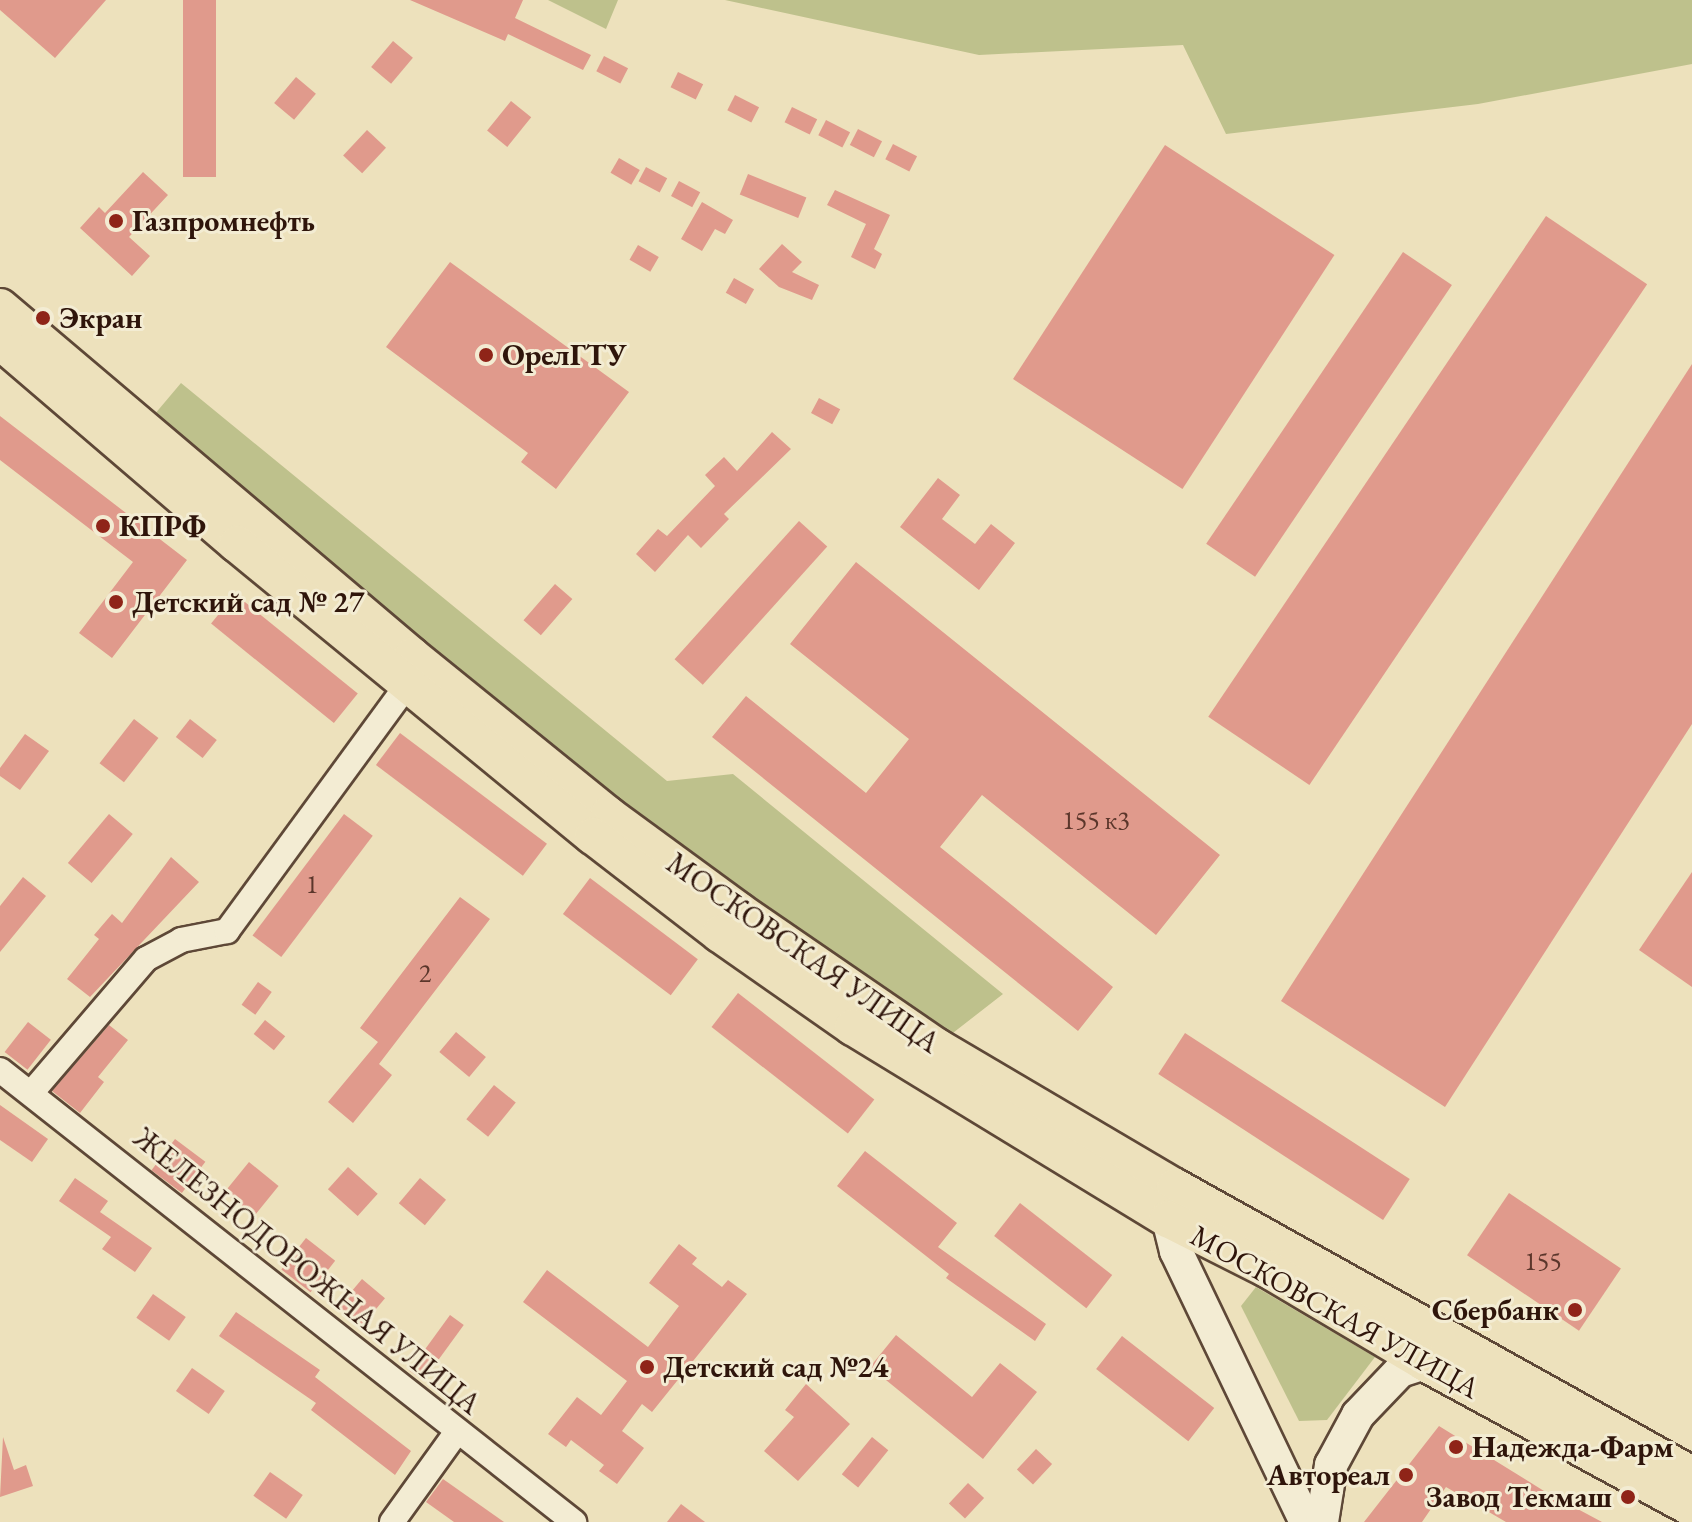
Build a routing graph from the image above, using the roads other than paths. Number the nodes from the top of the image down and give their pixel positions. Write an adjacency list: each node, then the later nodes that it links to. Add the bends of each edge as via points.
1 (0, 307): 3 (main road, МОСКОВСКАЯ УЛИЦА)
2 (0, 341): 3 (main road, МОСКОВСКАЯ УЛИЦА)
3 (244, 533): 4 (main road, МОСКОВСКАЯ УЛИЦА); 7 (main road, МОСКОВСКАЯ УЛИЦА, via 739,911)
4 (406, 686): 6 (street, via 227,931 181,940 146,959); 7 (main road, МОСКОВСКАЯ УЛИЦА, via 720,934 921,1074)
5 (0, 1070): 6 (street, ЖЕЛЕЗНОДОРОЖНАЯ УЛИЦА)
6 (32, 1092): 9 (street, ЖЕЛЕЗНОДОРОЖНАЯ УЛИЦА)
7 (1172, 1203): 8 (main road, МОСКОВСКАЯ УЛИЦА, via 1267,1269); 10 (main road, МОСКОВСКАЯ УЛИЦА); 14 (main road, via 1176,1251)
8 (1425, 1363): 11 (main road, МОСКОВСКАЯ УЛИЦА); 15 (main road, via 1400,1371 1358,1415 1331,1465)
9 (456, 1433): 12 (street); 13 (street, ЖЕЛЕЗНОДОРОЖНАЯ УЛИЦА)
10 (1692, 1475)
11 (1692, 1508)
12 (392, 1522)
13 (574, 1522)
14 (1306, 1522)
15 (1322, 1522)

